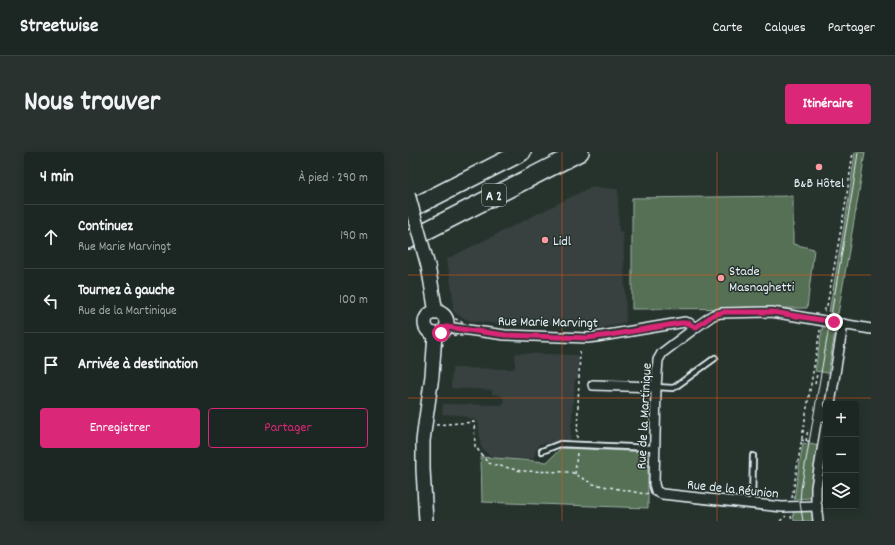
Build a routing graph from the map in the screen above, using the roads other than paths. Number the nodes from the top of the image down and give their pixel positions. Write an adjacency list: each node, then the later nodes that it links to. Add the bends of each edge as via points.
1 (522, 152): 4 (highway, A 2)
2 (580, 152): 5 (highway, A 2)
3 (408, 194): 6 (street, bridge, via 428,266)
4 (408, 210)
5 (408, 240)
6 (436, 313): 10 (street, via 445,317 446,321); 10 (street, via 428,316 425,324 431,333)
7 (843, 324): 8 (street, Rue de la Martinique, via 772,312 724,312 713,315); 9 (street, Rue de la Martinique); 14 (street)
8 (695, 328): 10 (street, Rue Marie Marvingt, via 689,323 681,323 580,338); 13 (street, Rue de la Martinique, via 660,356 657,363)
9 (871, 329)
10 (441, 330): 22 (street, via 425,425 423,459)
11 (715, 358): 13 (lane, via 673,388)
12 (593, 385): 13 (street)
13 (656, 387): 16 (street, Rue de la Martinique)
14 (830, 401)
15 (824, 437): 21 (street)
16 (654, 448): 17 (lane, via 560,444); 19 (street, Rue de la Martinique)
17 (542, 450)
18 (753, 456): 20 (lane)
19 (655, 488): 20 (street, Rue de la Réunion, via 662,494)
20 (752, 504): 21 (street, Rue de la Réunion, via 782,508)
21 (816, 506): 23 (street)
22 (426, 521)
23 (818, 521)

